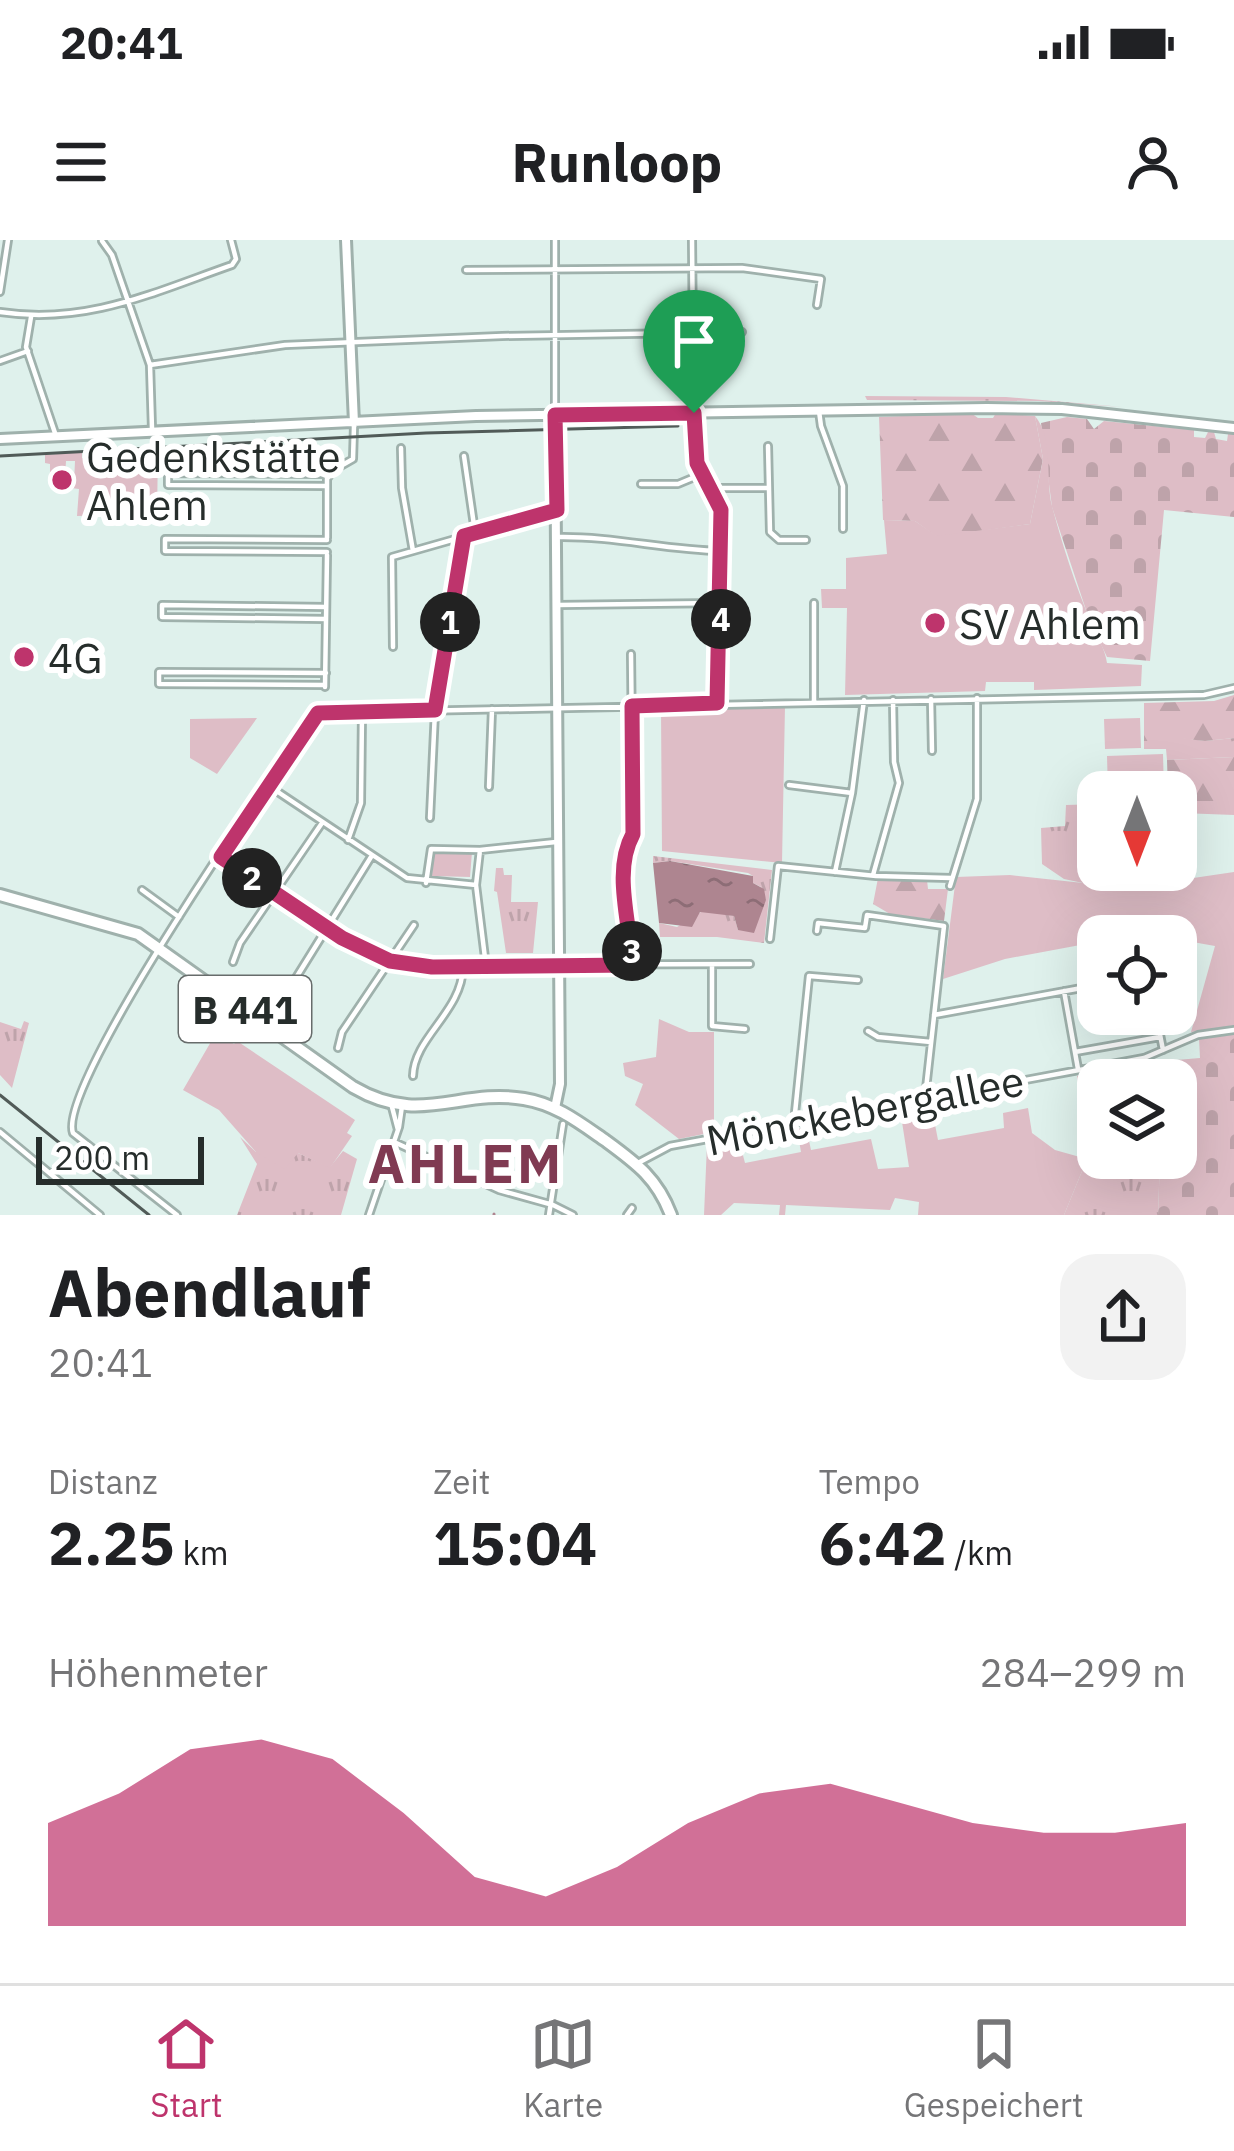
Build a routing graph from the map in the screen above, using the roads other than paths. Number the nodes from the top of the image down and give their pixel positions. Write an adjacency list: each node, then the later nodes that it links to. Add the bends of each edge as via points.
1 (8, 240): 10 (street)
2 (231, 240): 11 (street, via 232,265)
3 (346, 240): 18 (main road)
4 (555, 240): 8 (street)
5 (692, 240): 7 (street)
6 (102, 241): 11 (street)
7 (692, 268): 8 (street); 12 (street, via 821,279); 15 (street)
8 (555, 269): 9 (street); 17 (street)
9 (466, 270)
10 (0, 292)
11 (128, 301): 14 (street); 21 (street)
12 (817, 305)
13 (0, 312): 14 (street)
14 (31, 317): 19 (street)
15 (692, 332): 16 (street); 17 (street); 23 (street)
16 (742, 332)
17 (555, 334): 18 (street); 24 (street)
18 (351, 343): 21 (street); 25 (main road)
19 (28, 351): 20 (street); 28 (street)
20 (0, 361)
21 (151, 365): 27 (street)
22 (819, 412): 23 (main road); 26 (main road, via 1036,408); 44 (street, via 843,486)
23 (694, 413): 24 (main road); 36 (street)
24 (555, 415): 25 (main road); 43 (main road)
25 (355, 423): 27 (main road); 35 (street, via 354,457)
26 (1234, 426)
27 (152, 431): 28 (main road)
28 (56, 436): 29 (main road)
29 (0, 439)
30 (768, 446): 42 (street)
31 (401, 448): 52 (street)
32 (464, 456): 45 (street)
33 (197, 473): 34 (street); 38 (street); 38 (street, via 168,472 168,484)
34 (280, 474): 35 (street); 39 (street)
35 (329, 474): 40 (street)
36 (702, 474): 37 (street, via 678,484); 41 (street)
37 (640, 484)
38 (197, 485): 39 (street)
39 (280, 486): 40 (street)
40 (327, 486): 50 (street)
41 (712, 488): 42 (street); 53 (street)
42 (768, 488): 51 (street, via 770,532 778,540)
43 (557, 510): 45 (street); 47 (main road)
44 (843, 529)
45 (476, 532): 46 (street)
46 (464, 536): 52 (street); 83 (street)
47 (558, 537): 53 (street); 59 (main road)
48 (197, 539): 49 (street); 54 (street); 54 (street, via 165,539 165,551)
49 (280, 540): 50 (street); 55 (street)
50 (327, 540): 56 (street)
51 (806, 540)
52 (413, 551): 66 (street, via 392,556)
53 (721, 551): 57 (street)
54 (197, 552): 55 (street)
55 (280, 552): 56 (street)
56 (327, 552): 62 (street)
57 (721, 603): 59 (street); 79 (street)
58 (814, 603): 78 (street)
59 (558, 605): 81 (main road)
60 (196, 606): 61 (street); 63 (street); 63 (street, via 162,605 162,617)
61 (279, 607): 62 (street); 64 (street)
62 (326, 607): 65 (street)
63 (196, 618): 64 (street)
64 (279, 619): 65 (street)
65 (326, 619): 70 (street)
66 (393, 647)
67 (631, 654): 80 (street)
68 (195, 672): 69 (street); 71 (street); 71 (street, via 159,672 159,684)
69 (277, 673): 70 (street); 72 (street)
70 (326, 673): 72 (street, via 326,686)
71 (195, 685): 72 (street)
72 (277, 685)
73 (1234, 688): 74 (street)
74 (977, 698): 75 (street); 98 (street, via 977,799 951,882)
75 (931, 699): 77 (street); 85 (street)
76 (864, 700): 77 (street); 78 (street); 89 (street)
77 (893, 700): 98 (street, via 899,783)
78 (814, 701): 79 (street)
79 (717, 703): 80 (street)
80 (632, 706): 81 (street); 113 (street, via 633,834 624,850)
81 (558, 708): 82 (street); 93 (main road)
82 (492, 709): 83 (street); 88 (street)
83 (435, 710): 84 (street); 90 (street)
84 (362, 712): 87 (street, via 318,713); 92 (street, via 361,803)
85 (932, 751)
86 (789, 785): 89 (street)
87 (268, 786): 91 (street); 96 (street)
88 (489, 787)
89 (851, 793): 97 (street)
90 (430, 818)
91 (322, 823): 92 (street); 102 (street)
92 (348, 840): 95 (street)
93 (558, 842): 94 (street); 116 (main road)
94 (480, 850): 99 (street, via 431,849); 100 (street)
95 (371, 856): 99 (street); 106 (street)
96 (221, 857): 102 (street); 104 (street)
97 (835, 872): 98 (street); 108 (street, via 778,866)
98 (873, 875)
99 (426, 883): 100 (street)
100 (476, 885): 115 (street)
101 (142, 890): 104 (street)
102 (274, 892): 106 (street); 111 (street)
103 (0, 895): 109 (main road, B 441, via 127,929)
104 (179, 917): 109 (street)
105 (414, 925): 110 (street)
106 (326, 928): 110 (street); 121 (street)
107 (817, 931): 122 (street, via 818,922 866,928 867,915 941,922)
108 (770, 938)
109 (160, 947): 136 (main road, B 441, via 353,1087); 146 (street, via 105,1039 70,1124)
110 (390, 961): 117 (street); 128 (street)
111 (233, 962)
112 (750, 964): 114 (street)
113 (632, 965): 114 (street); 116 (street)
114 (712, 965): 123 (street, via 712,1026)
115 (486, 966): 116 (street); 117 (street)
116 (559, 966): 137 (main road)
117 (463, 967): 134 (street, via 454,1001 413,1061)
118 (858, 980): 138 (street, via 809,976)
119 (1077, 990): 120 (street)
120 (1064, 992): 122 (street); 130 (street)
121 (281, 1002)
122 (934, 1015): 127 (street)
123 (745, 1029)
124 (868, 1030): 127 (street)
125 (1234, 1030): 129 (street, Mönckebergallee)
126 (1160, 1037): 129 (street); 130 (street, Mönckebergallee)
127 (932, 1042): 135 (street)
128 (338, 1048)
129 (1163, 1051): 131 (street, Mönckebergallee)
130 (1075, 1052): 132 (street)
131 (1129, 1059)
132 (1077, 1065)
133 (1077, 1071): 135 (street, Mönckebergallee)
134 (413, 1076)
135 (925, 1098): 138 (street, Mönckebergallee)
136 (397, 1106): 137 (main road, via 509,1097); 141 (street)
137 (555, 1108): 142 (main road)
138 (794, 1123): 142 (street, Mönckebergallee, via 657,1150)
139 (563, 1124): 143 (street)
140 (0, 1132): 145 (street)
141 (394, 1142): 143 (street); 147 (street)
142 (638, 1163): 151 (main road)
143 (553, 1205): 148 (street); 149 (street)
144 (632, 1208): 150 (street)
145 (97, 1214)
146 (177, 1215)
147 (369, 1215)
148 (549, 1215)
149 (573, 1215)
150 (627, 1215)
151 (671, 1215)

